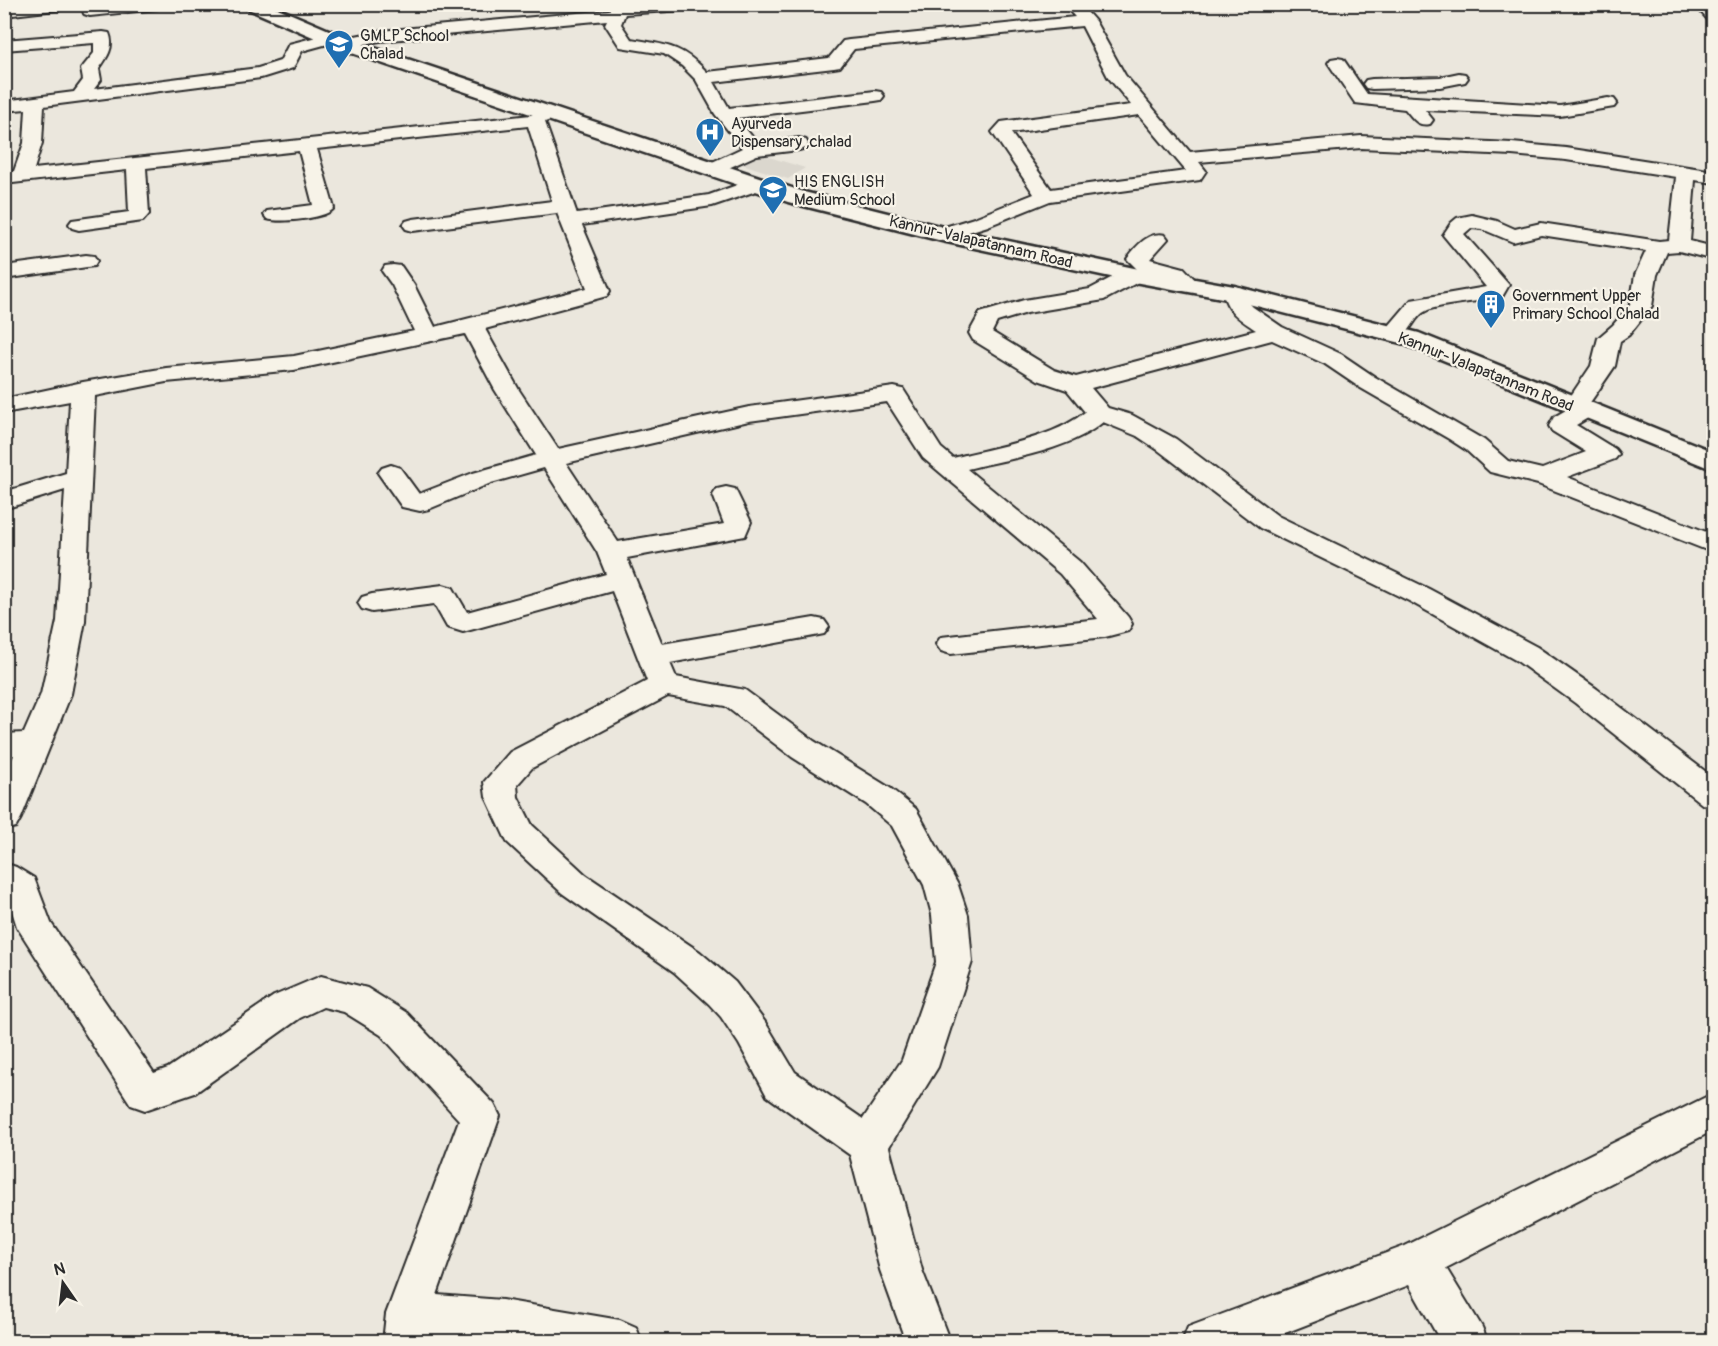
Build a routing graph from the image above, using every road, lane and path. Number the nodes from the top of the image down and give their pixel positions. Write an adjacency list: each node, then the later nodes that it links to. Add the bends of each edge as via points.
1 (63, 4): 9 (street)
2 (89, 4): 3 (street, via 90,11)
3 (157, 4)
4 (252, 4): 12 (main road, Kannur-Valapatannam Road)
5 (698, 4): 8 (street)
6 (1071, 4): 11 (street)
7 (1702, 4): 10 (street)
8 (617, 9): 12 (street); 15 (street, via 613,24 626,43 669,50)
9 (4, 10)
10 (1713, 17)
11 (1087, 21): 15 (street, via 849,45 834,63); 24 (street, via 1117,77)
12 (337, 40): 18 (street, via 295,48 287,64 261,72); 26 (main road, Kannur-Valapatannam Road)
13 (4, 45): 18 (street, via 103,37 102,53 90,69 92,80)
14 (1337, 63): 17 (street)
15 (703, 78): 25 (street)
16 (1459, 78): 17 (street)
17 (1352, 85): 22 (street, via 1361,99)
18 (80, 96): 20 (street)
19 (875, 96): 25 (street)
20 (35, 102): 23 (street); 35 (street, via 33,143)
21 (1608, 103): 22 (street, via 1560,111)
22 (1411, 104): 29 (street)
23 (4, 106)
24 (1146, 110): 31 (street); 38 (street, via 1008,126 1000,132)
25 (724, 114): 30 (street)
26 (542, 117): 27 (street); 33 (main road, Kannur-Valapatannam Road); 39 (street)
27 (306, 144): 32 (street); 40 (street, via 324,208)
28 (799, 144): 30 (street)
29 (1445, 146): 31 (street, via 1335,142); 34 (street, via 1556,153)
30 (753, 150): 33 (street)
31 (1183, 158): 38 (street, via 1196,171 1193,176)
32 (136, 163): 35 (street); 41 (street, via 136,217)
33 (712, 169): 37 (main road, Kannur-Valapatannam Road)
34 (1686, 172): 36 (street); 45 (street)
35 (13, 177)
36 (1713, 177)
37 (758, 184): 39 (street, via 712,200); 43 (main road, Kannur-Valapatannam Road)
38 (1046, 196): 43 (street)
39 (567, 214): 42 (street); 53 (street, via 599,291)
40 (274, 215)
41 (79, 224)
42 (413, 225)
43 (942, 234): 50 (main road, Kannur-Valapatannam Road)
44 (1158, 239): 51 (street, via 1138,260 1153,269 1175,272)
45 (1669, 246): 46 (street); 55 (street, via 1541,229 1513,236 1483,221 1466,222 1453,235 1497,285 1494,292 1419,306); 60 (street, via 1647,275 1641,306 1609,338 1603,366)
46 (1713, 254)
47 (86, 261): 49 (street)
48 (393, 271): 56 (street, via 404,285)
49 (4, 273)
50 (1134, 275): 51 (main road, Kannur-Valapatannam Road); 57 (street, via 1096,295 1024,307 988,318 984,325 980,333 1013,356 1046,375)
51 (1189, 285): 52 (main road, Kannur-Valapatannam Road)
52 (1234, 293): 54 (street, via 1236,303 1245,312); 55 (main road, Kannur-Valapatannam Road)
53 (472, 326): 56 (street); 62 (street, via 507,390)
54 (1274, 332): 57 (street); 67 (street, via 1333,359 1458,434 1499,467)
55 (1393, 334): 60 (main road, Kannur-Valapatannam Road)
56 (428, 336): 58 (street, via 294,363 165,375)
57 (1075, 385): 61 (street)
58 (83, 390): 59 (street); 66 (street)
59 (4, 406)
60 (1580, 408): 63 (main road, Kannur-Valapatannam Road); 67 (street, via 1561,426 1606,454)
61 (1099, 413): 64 (street, via 1078,428 1036,444); 78 (street, via 1121,418 1149,432 1269,522 1419,595 1527,654)
62 (553, 458): 64 (street, via 749,414 894,394 932,453); 65 (street, via 482,478 420,503 411,501); 71 (street)
63 (1713, 462)
64 (946, 467): 74 (street, via 1070,568 1118,624)
65 (391, 473)
66 (79, 477): 69 (street); 76 (street, via 70,621 57,694)
67 (1546, 478): 70 (street)
68 (726, 495): 71 (street, via 738,522 735,530)
69 (4, 501)
70 (1713, 545)
71 (617, 565): 72 (street, via 463,623 457,620 443,594); 75 (street)
72 (372, 603)
73 (814, 627): 75 (street)
74 (951, 644)
75 (658, 670): 82 (street, via 734,697 803,749 878,796 904,818 941,885 950,915 954,962 919,1067); 82 (street, via 521,760 500,782 502,797 519,833 574,884 687,962 722,993 740,1015 781,1084)
76 (36, 743): 77 (street); 79 (street)
77 (4, 745)
78 (1713, 796)
79 (4, 818)
80 (4, 876): 84 (street, via 22,887 35,927 145,1093 181,1081 287,1007 321,992 354,999 394,1024 480,1116)
81 (1713, 1110): 83 (street)
82 (868, 1145): 86 (street, via 893,1242)
83 (1418, 1261): 87 (street); 88 (street)
84 (406, 1328): 85 (street, via 502,1321)
85 (620, 1341)
86 (928, 1341)
87 (1204, 1341)
88 (1466, 1341)

